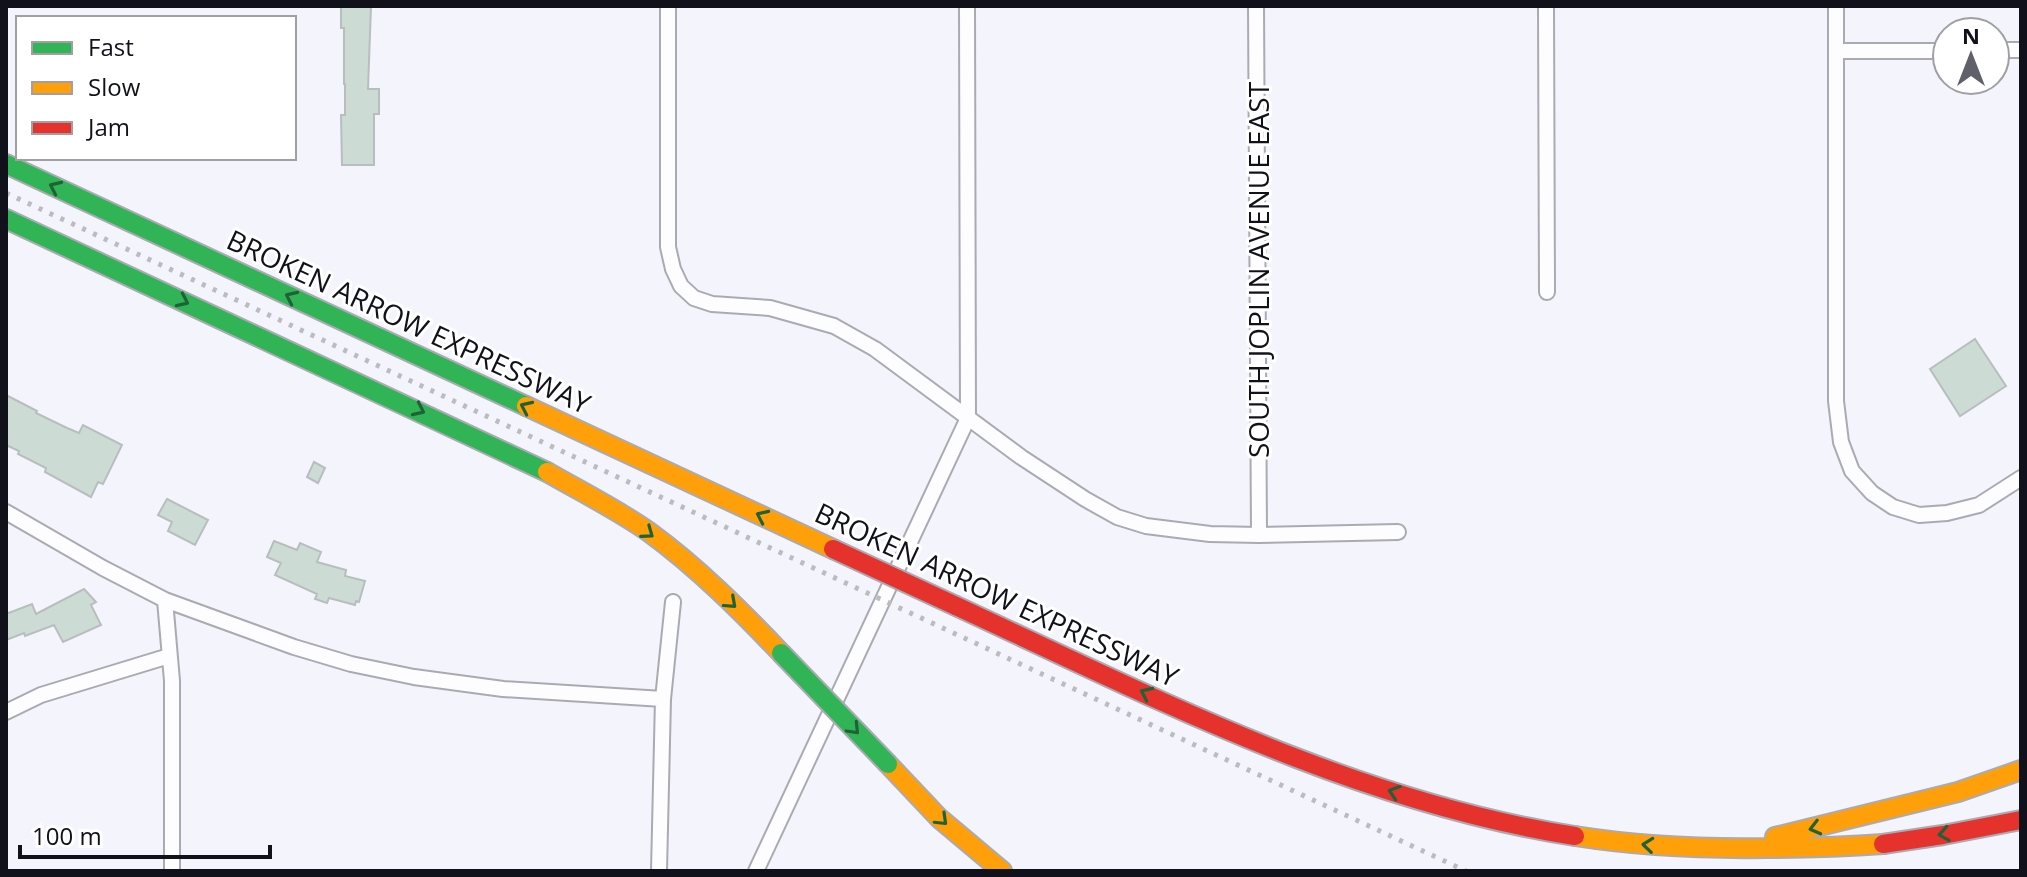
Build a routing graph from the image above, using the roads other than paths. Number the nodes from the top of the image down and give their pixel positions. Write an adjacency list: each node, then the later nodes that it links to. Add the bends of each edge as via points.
1 (668, 6): 11 (street, via 668,247 681,286 712,304 770,308 834,326 875,349)
2 (967, 6): 11 (street)
3 (1256, 6): 15 (street, SOUTH JOPLIN AVENUE EAST)
4 (1546, 6): 10 (street)
5 (1836, 6): 6 (street)
6 (1836, 51): 7 (street); 12 (street, via 1836,401 1841,442 1852,471 1893,507 1919,515 1979,505)
7 (1931, 51)
8 (6, 164): 23 (highway, BROKEN ARROW EXPRESSWAY, one-way to 8, bridge, via 1531,829 1398,794 1307,763 956,606)
9 (6, 219): 27 (highway, one-way to 27, bridge, via 446,422 542,469 646,530 738,608 939,818)
10 (1547, 292)
11 (968, 418): 15 (street, via 1117,517 1174,531); 26 (street)
12 (2021, 478)
13 (6, 512): 16 (street)
14 (1398, 532): 15 (street)
15 (1259, 535)
16 (165, 600): 18 (street); 19 (street, via 294,647 414,677 503,689)
17 (673, 602): 19 (street)
18 (169, 656): 20 (street, via 41,695); 24 (street)
19 (663, 699): 25 (street)
20 (6, 712)
21 (2021, 770): 23 (highway, one-way to 23, via 1958,792)
22 (2021, 820): 23 (highway, BROKEN ARROW EXPRESSWAY, one-way to 23, via 1895,842)
23 (1725, 849)
24 (172, 871)
25 (659, 871)
26 (756, 871)
27 (1002, 871)

